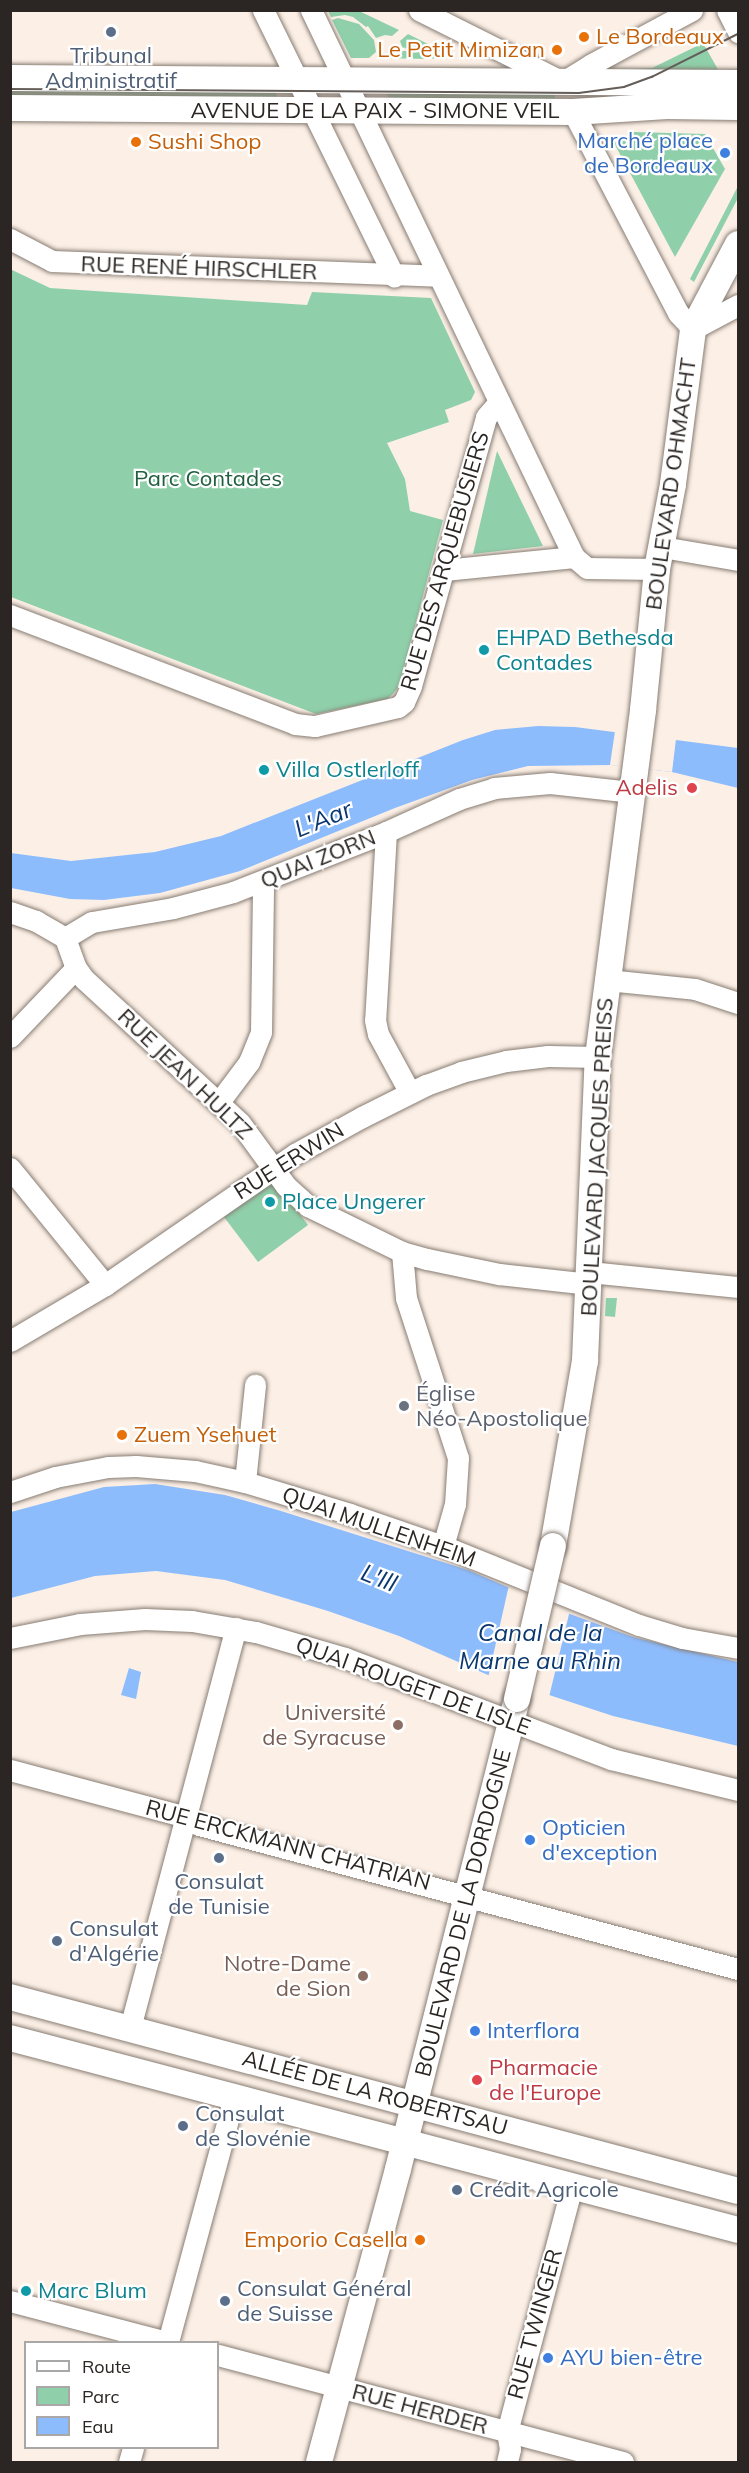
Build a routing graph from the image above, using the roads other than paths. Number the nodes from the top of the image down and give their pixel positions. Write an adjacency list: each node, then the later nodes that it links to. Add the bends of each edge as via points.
1 (263, 10): 8 (street)
2 (311, 10): 9 (street)
3 (419, 10): 10 (street)
4 (692, 10): 10 (street)
5 (727, 10): 6 (street)
6 (738, 32)
7 (10, 78): 8 (main road, AVENUE DE LA PAIX - SIMONE VEIL)
8 (298, 81): 9 (main road, AVENUE DE LA PAIX - SIMONE VEIL); 15 (street)
9 (345, 82): 10 (main road, AVENUE DE LA PAIX - SIMONE VEIL); 14 (street)
10 (563, 82): 11 (main road, AVENUE DE LA PAIX - SIMONE VEIL)
11 (738, 83)
12 (738, 106): 16 (main road, AVENUE DE LA PAIX - SIMONE VEIL)
13 (10, 108): 15 (main road, AVENUE DE LA PAIX - SIMONE VEIL)
14 (357, 110): 15 (main road, AVENUE DE LA PAIX - SIMONE VEIL); 16 (main road, AVENUE DE LA PAIX - SIMONE VEIL); 20 (street)
15 (313, 112): 19 (street)
16 (573, 112): 22 (street, via 678,313)
17 (10, 239): 19 (street, RUE RENÉ HIRSCHLER, via 52,261)
18 (738, 244): 22 (main road, BOULEVARD OHMACHT)
19 (394, 276): 20 (street, RUE RENÉ HIRSCHLER)
20 (438, 276): 23 (street)
21 (738, 305): 22 (street)
22 (693, 329): 25 (main road, BOULEVARD OHMACHT)
23 (499, 402): 24 (street); 27 (street, RUE DES ARQUEBUSIERS, via 486,417)
24 (574, 557): 25 (street, via 587,568); 27 (street)
25 (659, 558): 26 (street, via 690,552); 29 (main road, BOULEVARD OHMACHT)
26 (738, 560)
27 (444, 570): 28 (street, RUE DES ARQUEBUSIERS, via 404,702 386,711 315,726 295,724)
28 (10, 615)
29 (633, 780): 30 (street, QUAI ZORN, via 512,785 459,800); 35 (main road, BOULEVARD JACQUES PREISS)
30 (386, 832): 31 (street, QUAI ZORN); 39 (street, via 375,1020 378,1034)
31 (263, 882): 33 (street, QUAI ZORN, via 193,904 92,922); 40 (street, via 261,1032 249,1062)
32 (10, 912): 33 (street)
33 (65, 938): 34 (street)
34 (76, 968): 37 (street); 40 (street, RUE JEAN HULTZ)
35 (607, 980): 36 (street, via 695,989); 38 (main road, BOULEVARD JACQUES PREISS)
36 (738, 1003)
37 (10, 1037)
38 (598, 1057): 39 (street, RUE ERWIN, via 548,1056 506,1061 461,1072); 44 (main road, BOULEVARD JACQUES PREISS)
39 (410, 1093): 42 (street, RUE ERWIN, via 324,1137)
40 (219, 1102): 42 (street, RUE JEAN HULTZ)
41 (10, 1168): 45 (street)
42 (274, 1168): 43 (street, RUE JEAN HULTZ, via 308,1206); 45 (street, RUE ERWIN)
43 (402, 1252): 44 (street, RUE JEAN HULTZ, via 488,1272); 51 (street, via 406,1298 459,1458 457,1494)
44 (590, 1278): 46 (street, RUE JEAN HULTZ); 55 (main road, BOULEVARD JACQUES PREISS, bridge, via 582,1386 553,1545)
45 (105, 1285): 47 (street, RUE ERWIN)
46 (738, 1287)
47 (10, 1341)
48 (255, 1385): 49 (street)
49 (245, 1482): 50 (street, QUAI MULLENHEIM, via 195,1471 136,1466 79,1471); 51 (street, QUAI MULLENHEIM)
50 (10, 1492)
51 (442, 1546): 54 (street, QUAI MULLENHEIM, via 639,1625)
52 (236, 1628): 53 (street, QUAI ROUGET DE LISLE, via 192,1621 124,1620); 55 (street, QUAI ROUGET DE LISLE); 58 (street)
53 (10, 1638)
54 (738, 1648)
55 (514, 1711): 57 (street, QUAI ROUGET DE LISLE, via 611,1759); 59 (main road, BOULEVARD DE LA DORDOGNE)
56 (10, 1770): 58 (street, RUE ERCKMANN CHATRIAN)
57 (738, 1790)
58 (187, 1817): 59 (street, RUE ERCKMANN CHATRIAN, via 199,1825); 62 (street)
59 (468, 1896): 60 (street, RUE ERCKMANN CHATRIAN); 67 (main road, BOULEVARD DE LA DORDOGNE)
60 (738, 1969)
61 (10, 1997): 62 (main road, ALLÉE DE LA ROBERTSAU)
62 (130, 2028): 64 (main road, ALLÉE DE LA ROBERTSAU); 65 (main road)
63 (10, 2038): 65 (main road, ALLÉE DE LA ROBERTSAU)
64 (244, 2058): 66 (main road); 67 (main road, ALLÉE DE LA ROBERTSAU)
65 (119, 2067): 66 (main road, ALLÉE DE LA ROBERTSAU)
66 (234, 2098): 68 (main road, ALLÉE DE LA ROBERTSAU); 74 (street)
67 (414, 2103): 68 (main road, BOULEVARD DE LA DORDOGNE); 70 (main road, ALLÉE DE LA ROBERTSAU)
68 (404, 2142): 69 (main road, ALLÉE DE LA ROBERTSAU); 76 (main road, BOULEVARD DE LA DORDOGNE)
69 (572, 2186): 71 (main road, ALLÉE DE LA ROBERTSAU); 77 (street, RUE TWINGER)
70 (738, 2191)
71 (738, 2230)
72 (10, 2301): 73 (street)
73 (160, 2341)
74 (168, 2341)
75 (219, 2355): 76 (street, RUE HERDER)
76 (339, 2388): 77 (street, RUE HERDER); 78 (main road, BOULEVARD DE LA DORDOGNE)
77 (507, 2432): 79 (street, RUE TWINGER); 80 (street, RUE HERDER)
78 (320, 2463)
79 (507, 2463)
80 (623, 2463)

